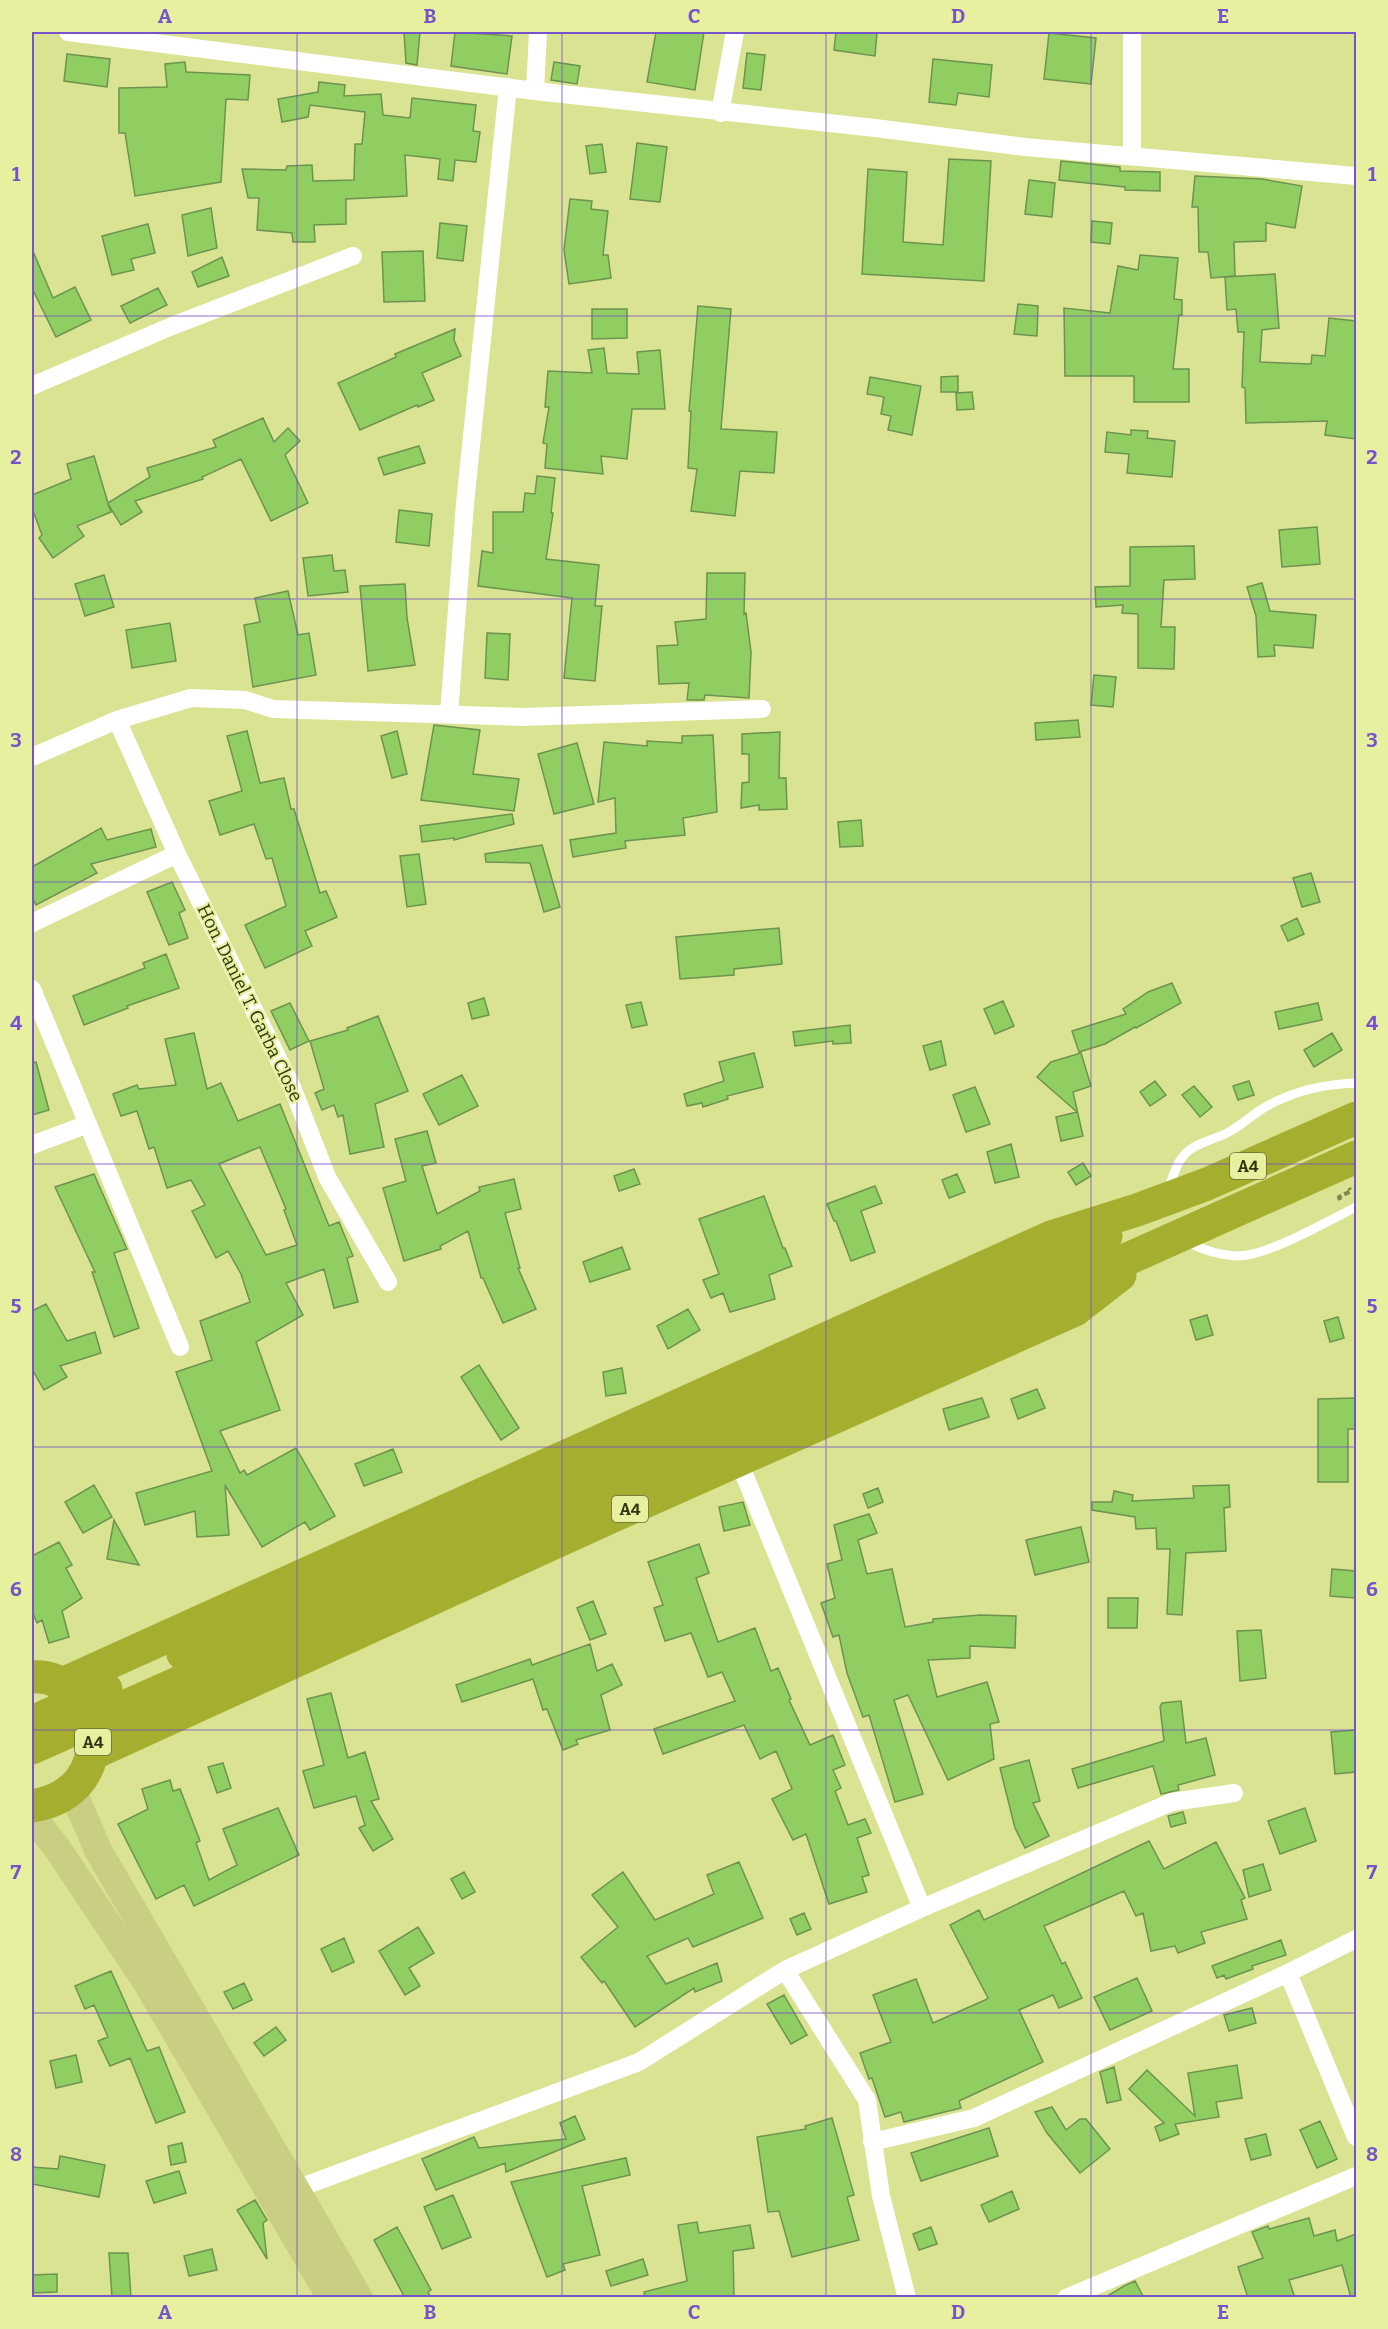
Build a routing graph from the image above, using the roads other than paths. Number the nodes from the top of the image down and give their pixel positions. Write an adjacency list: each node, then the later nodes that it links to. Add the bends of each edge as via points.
1 (68, 32): 5 (street)
2 (538, 32): 6 (street)
3 (735, 32): 7 (street)
4 (1132, 32): 8 (street)
5 (508, 87): 6 (street); 13 (street, via 465,504)
6 (535, 91): 7 (street)
7 (720, 113): 8 (street)
8 (1132, 155): 9 (street)
9 (1356, 176)
10 (353, 256): 11 (street, via 172,326)
11 (32, 386)
12 (762, 709): 13 (street, via 523,717)
13 (449, 714): 14 (street, via 273,709 245,700 191,698)
14 (117, 720): 15 (street); 16 (street, Hon. Daniel T. Garba Close)
15 (32, 757)
16 (177, 854): 17 (street); 28 (street, Hon. Daniel T. Garba Close, via 292,1087 327,1177)
17 (32, 923)
18 (32, 988): 21 (street)
19 (1356, 1083): 24 (lane, via 1329,1084 1294,1094 1224,1135 1196,1146 1181,1159)
20 (1356, 1118): 24 (highway, A4)
21 (88, 1124): 22 (street); 29 (street)
22 (32, 1145)
23 (1356, 1156): 26 (highway, A4)
24 (1150, 1205): 27 (highway, A4, via 1110,1234); 31 (highway, A4, via 1051,1237)
25 (1356, 1207): 26 (lane, via 1269,1249 1239,1256)
26 (1167, 1242): 27 (highway, A4); 30 (highway, A4, via 1075,1310)
27 (1090, 1260): 32 (highway, A4); 33 (highway, A4)
28 (388, 1282)
29 (180, 1347)
30 (739, 1462): 34 (highway, A4); 39 (street)
31 (46, 1681): 34 (highway, A4, via 76,1697 87,1714 93,1734)
32 (32, 1722)
33 (32, 1748)
34 (92, 1754): 35 (highway, A4, via 85,1774)
35 (72, 1790): 37 (highway, A4, via 50,1803); 46 (main road, via 99,1852)
36 (1234, 1793): 39 (street, via 1172,1802)
37 (32, 1806)
38 (32, 1816): 47 (main road, via 147,1983)
39 (922, 1908): 41 (street)
40 (1356, 1939): 42 (street)
41 (784, 1970): 44 (street, via 867,2100); 46 (street, via 639,2062)
42 (1288, 1973): 43 (street); 44 (street, via 974,2118)
43 (1356, 2137)
44 (872, 2142): 49 (street, via 881,2196)
45 (1356, 2176): 50 (street)
46 (296, 2189): 48 (main road)
47 (331, 2298)
48 (359, 2298)
49 (907, 2298)
50 (1066, 2298)

